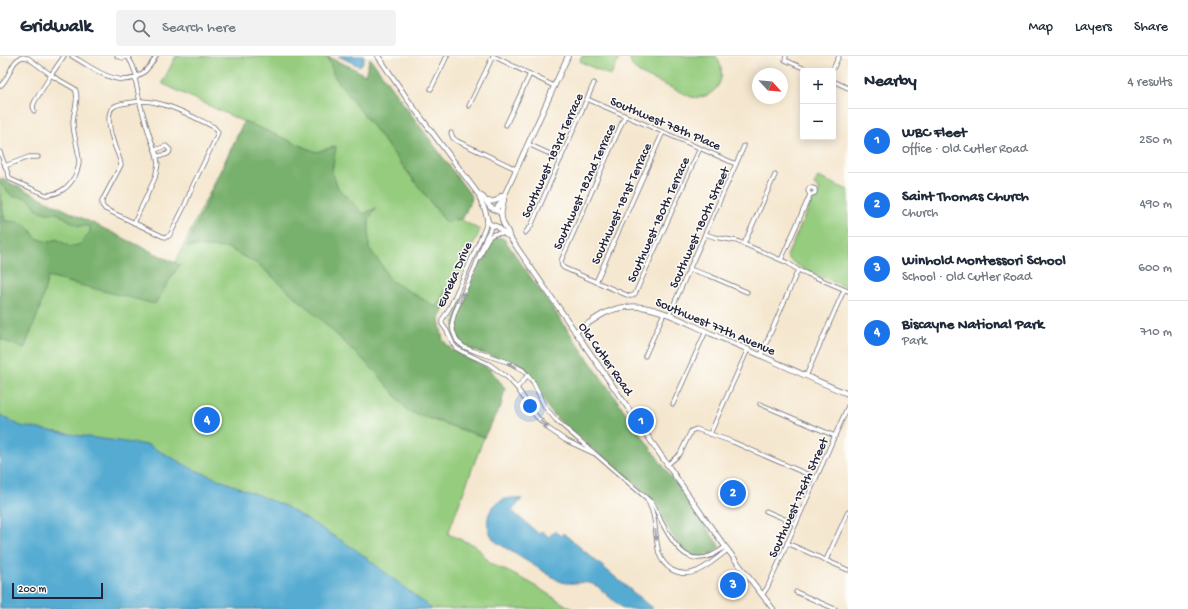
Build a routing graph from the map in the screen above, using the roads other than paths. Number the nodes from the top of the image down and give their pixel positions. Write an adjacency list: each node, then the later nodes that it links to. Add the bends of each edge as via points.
1 (64, 56): 15 (street)
2 (72, 56): 16 (street, via 110,77 122,80)
3 (117, 56): 4 (street)
4 (129, 56): 16 (street)
5 (156, 56): 16 (street, via 147,70)
6 (378, 56): 44 (main road)
7 (447, 56): 22 (street)
8 (493, 56): 14 (street); 25 (street)
9 (568, 56): 20 (main road)
10 (839, 56): 13 (street)
11 (786, 58): 12 (street)
12 (804, 68)
13 (833, 68)
14 (530, 74): 20 (street); 28 (street)
15 (50, 75): 19 (street, via 27,58 21,57 16,60); 26 (street, via 34,104); 40 (street, via 75,90 77,97 73,131 79,158 71,184 46,196 10,179)
16 (136, 77): 24 (street)
17 (836, 82): 21 (street)
18 (594, 83): 23 (street, Southwest 183rd Terrace)
19 (0, 86)
20 (554, 86): 31 (main road)
21 (848, 88)
22 (431, 89)
23 (587, 99): 27 (street, Southwest 78th Place); 38 (street, Southwest 183rd Terrace)
24 (140, 101): 34 (street); 50 (street, via 112,108 109,128 121,164 102,201 105,209); 50 (street, via 167,105 215,128 218,132 171,234 163,237)
25 (469, 106)
26 (34, 111)
27 (626, 116): 29 (street, Southwest 78th Place); 60 (street, Southwest 182nd Terrace, via 561,264 564,268)
28 (506, 125)
29 (663, 132): 33 (street, Southwest 78th Place); 60 (street, Southwest 181st Terrace)
30 (451, 133): 41 (street, via 457,141)
31 (528, 144): 38 (street); 41 (main road)
32 (744, 146): 39 (street, Southwest 180th Street)
33 (700, 148): 39 (street, Southwest 78th Place); 60 (street, Southwest 180th Terrace, via 636,292 632,296)
34 (155, 150): 36 (street); 36 (street, via 166,146 170,150 168,154)
35 (0, 152): 40 (street)
36 (157, 156): 50 (street, via 156,175)
37 (38, 157): 40 (street, via 29,157)
38 (561, 159): 52 (street, Southwest 183rd Terrace, via 531,226)
39 (736, 164): 53 (street, Southwest 180th Street)
40 (5, 166)
41 (516, 169): 43 (main road)
42 (775, 174): 55 (street)
43 (505, 194): 46 (main road, via 495,201); 47 (main road); 48 (main road)
44 (479, 195): 46 (main road); 49 (main road)
45 (810, 195): 56 (street)
46 (486, 201): 47 (main road)
47 (495, 210): 48 (main road); 49 (main road, via 490,212)
48 (501, 216): 51 (main road, via 500,222); 54 (main road, Old Cutler Road)
49 (487, 218): 51 (main road, via 490,224); 66 (street, Eureka Drive, via 466,273 442,320)
50 (134, 223)
51 (494, 225): 54 (main road, Old Cutler Road); 57 (street, Eureka Drive, via 486,237)
52 (525, 233)
53 (705, 234): 55 (street); 58 (street, Southwest 180th Street)
54 (507, 235): 57 (street, via 495,233 490,237); 68 (main road, Old Cutler Road)
55 (744, 244): 56 (street)
56 (781, 260): 59 (street)
57 (475, 267): 65 (street, Eureka Drive, one-way to 57, via 455,312)
58 (689, 270): 62 (street); 64 (street, Southwest 180th Street)
59 (798, 270): 61 (street); 73 (street)
60 (596, 282)
61 (846, 291): 79 (street)
62 (747, 292)
63 (664, 313): 64 (main road, Southwest 77th Avenue); 68 (main road, Southwest 77th Avenue, via 643,307 621,307 610,310); 74 (street)
64 (669, 315): 67 (main road, Southwest 77th Avenue)
65 (452, 327): 66 (street); 69 (street, Eureka Drive)
66 (445, 329): 70 (street)
67 (706, 331): 71 (main road, Southwest 77th Avenue); 82 (street)
68 (575, 332): 90 (main road, Old Cutler Road)
69 (459, 343): 70 (street); 72 (street)
70 (455, 347): 76 (street)
71 (748, 349): 73 (main road, Southwest 77th Avenue); 85 (street)
72 (482, 354): 75 (street); 76 (street)
73 (761, 355): 79 (main road, Southwest 77th Avenue)
74 (645, 356)
75 (495, 358): 77 (street); 78 (street, one-way to 75, via 516,366)
76 (480, 359): 77 (street)
77 (491, 366): 80 (street)
78 (528, 375): 80 (street); 87 (street, via 549,413)
79 (806, 376): 81 (main road, Southwest 77th Avenue)
80 (516, 388): 88 (street, one-way to 88, via 545,426)
81 (848, 394)
82 (673, 404)
83 (760, 404): 86 (street)
84 (848, 406): 86 (street, Southwest 176th Street)
85 (710, 434): 90 (street, via 692,430 680,454); 91 (street)
86 (835, 436): 91 (street, Southwest 176th Street)
87 (580, 442): 88 (street); 89 (street)
88 (577, 446): 89 (street)
89 (594, 453): 92 (street)
90 (667, 465): 99 (main road, Old Cutler Road)
91 (816, 478): 97 (street, Southwest 176th Street)
92 (646, 498): 95 (street); 96 (street)
93 (766, 511): 97 (street)
94 (848, 512): 102 (street)
95 (658, 514): 96 (street); 101 (street, via 677,547 686,555)
96 (654, 516): 104 (street, one-way to 104, via 659,553 668,566 687,573 696,572)
97 (796, 524): 98 (street, Southwest 176th Street)
98 (787, 543): 102 (street); 107 (street, Southwest 176th Street)
99 (726, 548): 100 (street); 103 (street, via 725,552); 107 (main road, Old Cutler Road)
100 (709, 557): 101 (street); 103 (street)
101 (701, 559): 104 (street)
102 (826, 560): 105 (street)
103 (712, 561): 104 (street)
104 (706, 566)
105 (848, 570)
106 (796, 592): 109 (street)
107 (762, 595): 108 (main road, Old Cutler Road)
108 (773, 609)
109 (835, 609)

